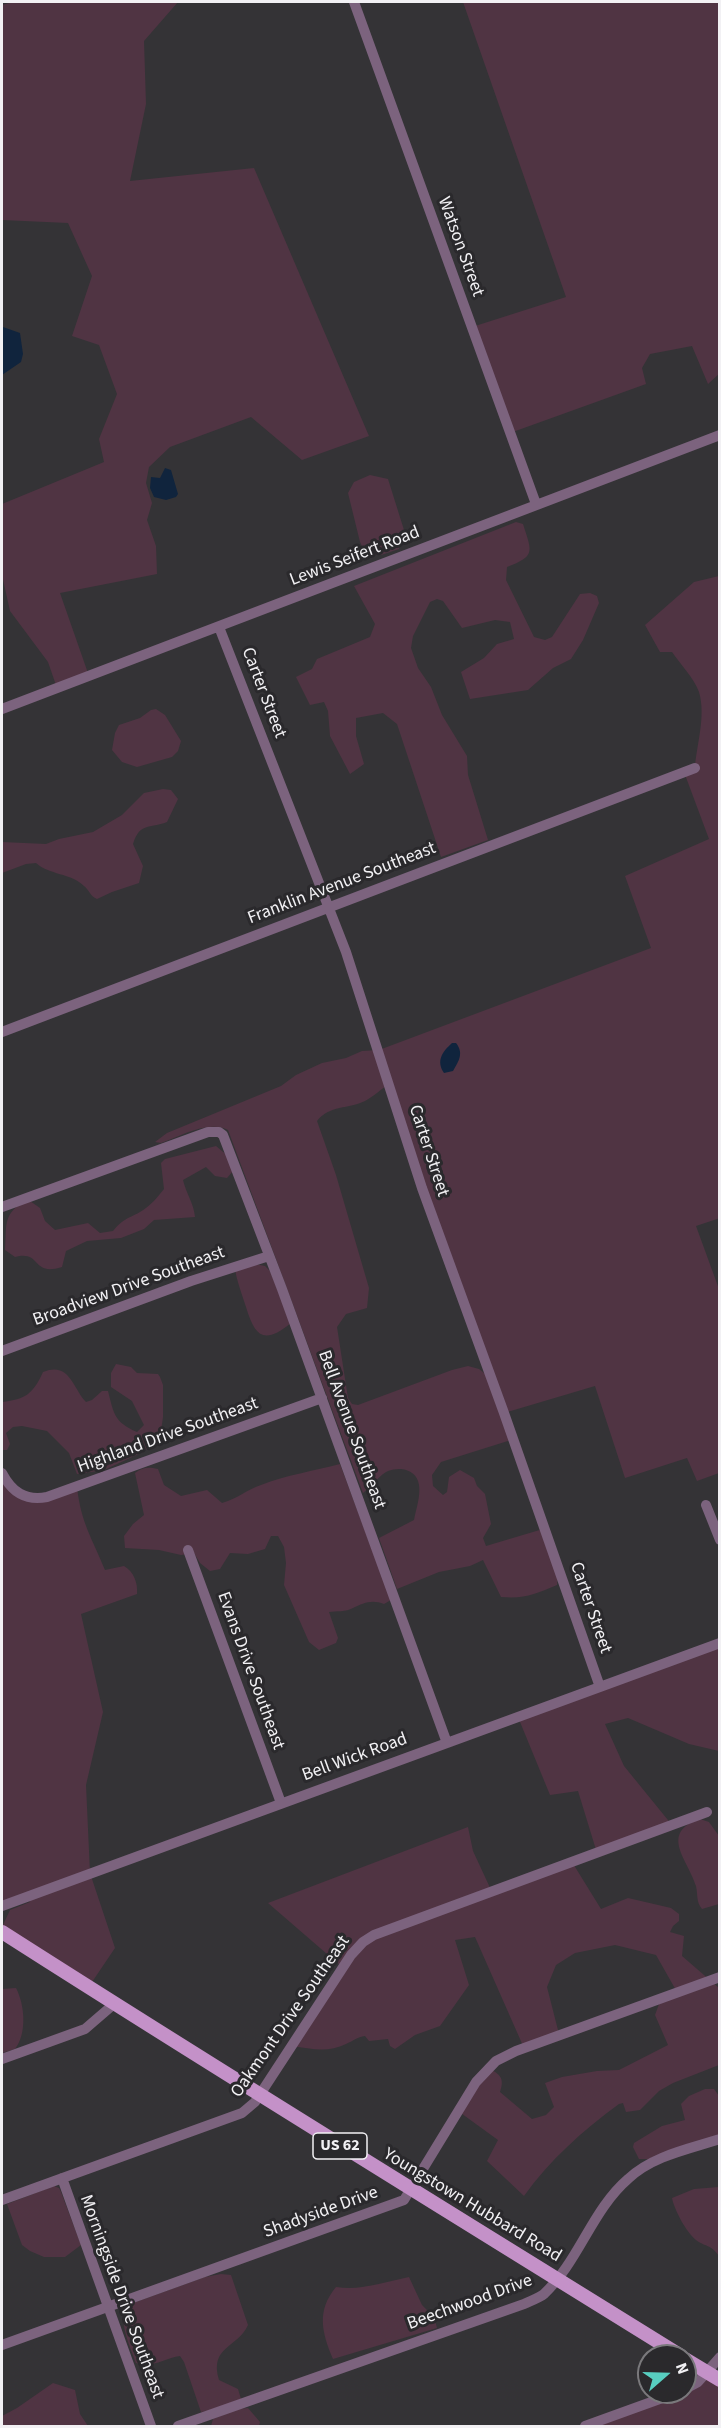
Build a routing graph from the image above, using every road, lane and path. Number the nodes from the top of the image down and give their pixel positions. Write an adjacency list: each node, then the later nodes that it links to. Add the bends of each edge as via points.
1 (354, 2): 3 (street, Watson Street)
2 (720, 435): 3 (street, Lewis Seifert Road)
3 (536, 504): 4 (street, Lewis Seifert Road)
4 (219, 627): 5 (street, Lewis Seifert Road); 7 (street, Carter Street)
5 (2, 710)
6 (695, 768): 7 (street, Franklin Avenue Southeast)
7 (328, 906): 8 (street, Franklin Avenue Southeast); 18 (street, Carter Street, via 422,1188)
8 (2, 1032)
9 (2, 1207): 10 (street, Bell Avenue Southeast, via 208,1132 219,1132 226,1139)
10 (269, 1256): 11 (street, Broadview Drive Southeast); 12 (street, Bell Avenue Southeast)
11 (2, 1351)
12 (322, 1398): 13 (street, Highland Drive Southeast, via 41,1498 24,1497 11,1489); 19 (street, Bell Avenue Southeast)
13 (2, 1473)
14 (706, 1505): 15 (street)
15 (720, 1540)
16 (188, 1550): 20 (street, Evans Drive Southeast)
17 (720, 1643): 18 (street, Bell Wick Road)
18 (600, 1687): 19 (street, Bell Wick Road)
19 (447, 1743): 20 (street, Bell Wick Road)
20 (281, 1803): 22 (street, Bell Wick Road)
21 (707, 1812): 27 (street, Oakmont Drive Southeast, via 369,1938 351,1955)
22 (2, 1906)
23 (2, 1932): 25 (main road, Youngstown Hubbard Road / US 62)
24 (720, 1977): 30 (street, Shadyside Drive, via 496,2061 476,2082)
25 (114, 2004): 26 (street, via 85,2029); 27 (main road, Youngstown Hubbard Road / US 62)
26 (2, 2059)
27 (260, 2095): 29 (street, Oakmont Drive Southeast, via 242,2113); 30 (main road, Youngstown Hubbard Road / US 62)
28 (720, 2139): 32 (street, Beechwood Drive, via 652,2163 628,2178)
29 (62, 2178): 31 (street, Oakmont Drive Southeast); 33 (street, Morningside Drive Southeast)
30 (412, 2188): 32 (main road, Youngstown Hubbard Road / US 62); 33 (street, Shadyside Drive, via 404,2200)
31 (2, 2200)
32 (557, 2278): 34 (main road, Youngstown Hubbard Road / US 62); 43 (street, Beechwood Drive, via 543,2295 524,2304)
33 (107, 2307): 35 (street, Shadyside Drive); 42 (street, Morningside Drive Southeast)
34 (662, 2344)
35 (2, 2345)
36 (720, 2356): 38 (street)
37 (697, 2366): 38 (main road)
38 (706, 2372): 39 (main road); 40 (street)
39 (720, 2380)
40 (697, 2383)
41 (647, 2404): 44 (street)
42 (151, 2427)
43 (178, 2427)
44 (585, 2427)

